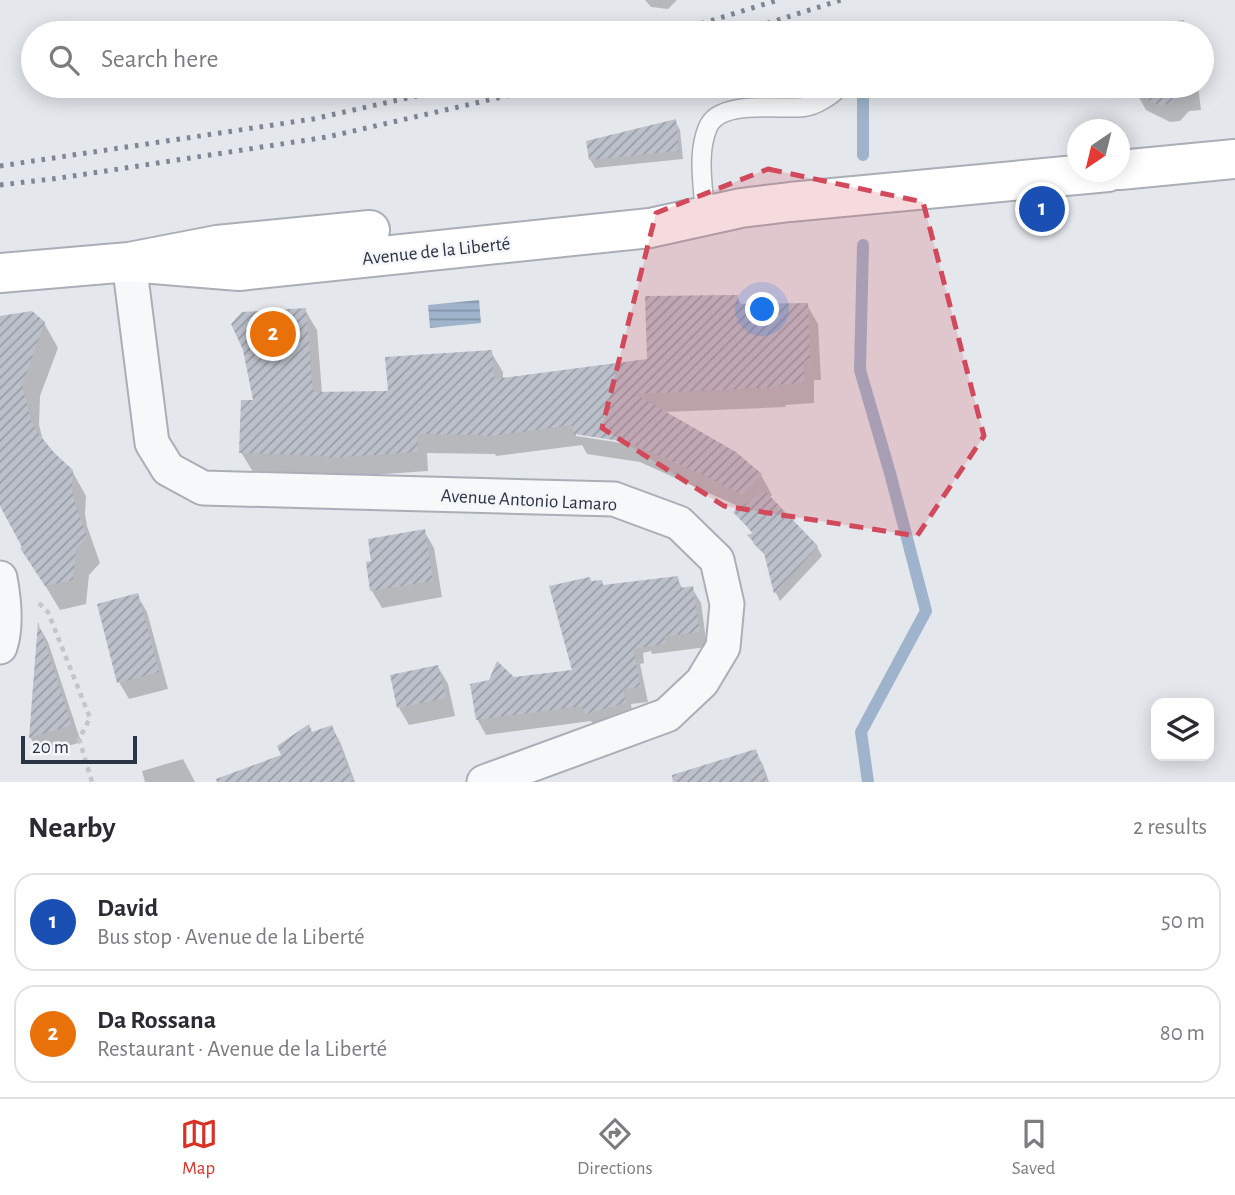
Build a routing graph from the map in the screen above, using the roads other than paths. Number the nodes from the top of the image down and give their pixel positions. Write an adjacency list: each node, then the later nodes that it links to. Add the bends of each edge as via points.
1 (824, 98): 5 (lane, via 807,107 738,108 719,115 708,126 701,162)
2 (1235, 159): 3 (main road)
3 (1130, 169)
4 (1067, 176): 6 (main road, Avenue de la Liberté)
5 (704, 202): 6 (main road, Avenue de la Liberté); 7 (main road, Avenue de la Liberté, via 664,200 218,245)
6 (741, 208): 7 (main road, Avenue de la Liberté, via 650,228 239,271)
7 (129, 262): 8 (main road, Avenue de la Liberté); 11 (street, Avenue Antonio Lamaro, via 152,443 168,469 203,488 614,499 679,523 717,560 727,604 723,647 702,682 667,715)
8 (0, 273)
9 (0, 578): 10 (street, via 4,603)
10 (0, 647)
11 (484, 782)

